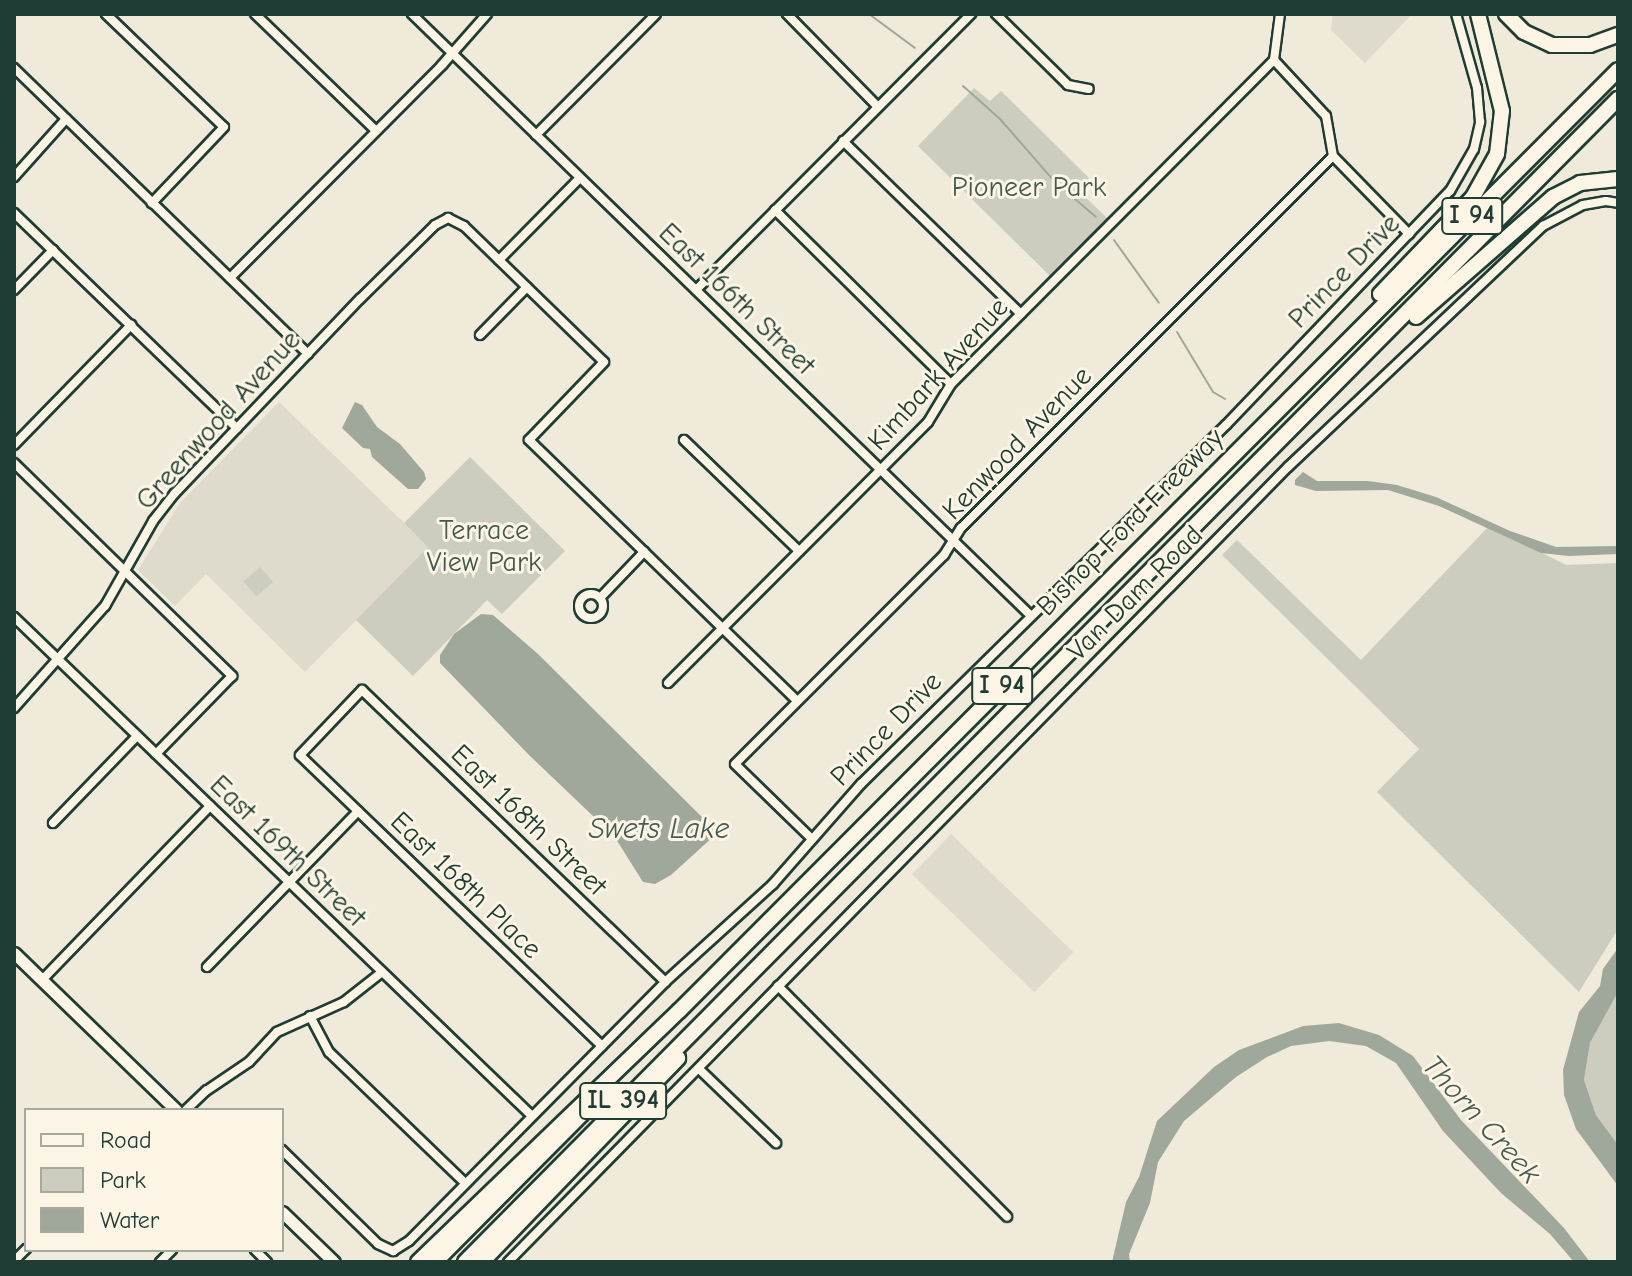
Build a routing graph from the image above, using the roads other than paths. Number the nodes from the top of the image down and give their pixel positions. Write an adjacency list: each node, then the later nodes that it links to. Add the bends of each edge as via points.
1 (106, 14): 29 (street, via 224,127)
2 (255, 14): 22 (street)
3 (412, 14): 14 (street, East 166th Street)
4 (487, 14): 14 (street)
5 (656, 14): 23 (street)
6 (787, 14): 20 (street)
7 (971, 14): 20 (street)
8 (996, 14): 18 (street, via 1068,85)
9 (1280, 14): 15 (street)
10 (1456, 14): 33 (street, Prince Drive, via 1477,88 1478,136 1456,183)
11 (1478, 14): 44 (highway, via 1502,111 1500,141 1489,172 1473,197 1375,300)
12 (1506, 14): 13 (highway, via 1524,32 1552,45 1590,45)
13 (1618, 35)
14 (452, 53): 22 (street); 23 (street, East 166th Street)
15 (1274, 60): 25 (street, via 1326,116); 40 (street, Kimbark Avenue)
16 (14, 68): 21 (street)
17 (1618, 70): 44 (highway, Bishop Ford Freeway / I 94)
18 (1089, 89)
19 (1618, 99): 46 (highway, Bishop Ford Freeway / I 94)
20 (878, 107): 24 (street)
21 (66, 119): 26 (street); 29 (street)
22 (376, 131): 36 (street)
23 (536, 135): 27 (street, East 166th Street)
24 (843, 141): 31 (street); 40 (street)
25 (1333, 156): 33 (street); 52 (street, Kenwood Avenue)
26 (14, 177)
27 (580, 178): 35 (street); 39 (street, East 166th Street)
28 (1618, 179): 46 (highway, via 1580,183 1553,197 1452,283 1358,374)
29 (152, 203): 36 (street)
30 (1618, 203): 78 (street, Van Dam Road, via 1583,205 1543,226 1288,467)
31 (775, 210): 39 (street); 45 (street)
32 (14, 213): 34 (street)
33 (1409, 234): 57 (street, Prince Drive, via 1226,425)
34 (53, 250): 38 (street); 41 (street)
35 (499, 260): 37 (street); 43 (street, Greenwood Avenue, via 448,218 435,225)
36 (230, 278): 43 (street)
37 (527, 287): 42 (street); 54 (street, via 604,362 529,440)
38 (14, 290)
39 (696, 290): 51 (street, East 166th Street)
40 (1021, 314): 45 (street, Kimbark Avenue)
41 (131, 325): 47 (street); 49 (street)
42 (480, 335)
43 (308, 354): 47 (street, Greenwood Avenue)
44 (1325, 362): 79 (highway, Bishop Ford Freeway / I 94)
45 (951, 384): 51 (street, Kimbark Avenue, via 928,422)
46 (1311, 410): 72 (highway, Bishop Ford Freeway / I 94)
47 (237, 428): 55 (street, Greenwood Avenue, via 169,500)
48 (684, 440): 53 (street)
49 (14, 445)
50 (14, 463): 55 (street)
51 (881, 470): 52 (street, East 166th Street); 53 (street, Kimbark Avenue)
52 (953, 540): 57 (street, East 166th Street); 62 (street, Kenwood Avenue)
53 (799, 551): 59 (street, Kimbark Avenue)
54 (644, 552): 56 (street); 59 (street)
55 (124, 573): 60 (street, Greenwood Avenue, via 105,606); 65 (street, via 232,676)
56 (600, 598)
57 (1030, 615): 70 (street, Prince Drive)
58 (14, 617): 60 (street, East 169th Street)
59 (722, 628): 61 (street, Kimbark Avenue); 62 (street)
60 (59, 661): 63 (street, Greenwood Avenue); 64 (street, East 169th Street)
61 (668, 683)
62 (797, 701): 70 (street, Kenwood Avenue, via 735,764)
63 (14, 708)
64 (137, 736): 65 (street, East 169th Street); 69 (street)
65 (156, 754): 67 (street, East 169th Street)
66 (300, 755): 68 (street, East 168th Place); 77 (street, East 168th Street, via 362,690)
67 (210, 806): 71 (street, East 169th Street); 76 (street)
68 (358, 811): 71 (street); 81 (street, East 168th Place)
69 (53, 823)
70 (812, 839): 77 (street, Prince Drive, via 773,884)
71 (289, 882): 74 (street); 75 (street, East 169th Street)
72 (782, 942): 94 (highway, IL 394); 95 (highway, I 94, via 754,980)
73 (14, 953): 76 (street)
74 (207, 967)
75 (382, 972): 80 (street, via 354,997); 85 (street, East 169th Street)
76 (42, 980): 83 (street)
77 (665, 982): 81 (street, Prince Drive)
78 (778, 986): 82 (street, Van Dam Road); 90 (street)
79 (679, 1011): 92 (highway, IL 394); 93 (highway, I 94)
80 (310, 1016): 84 (street, via 277,1032 249,1062); 88 (street, via 329,1052)
81 (602, 1046): 85 (street, Prince Drive)
82 (699, 1069): 86 (street); 96 (street, Van Dam Road)
83 (169, 1108)
84 (188, 1108)
85 (532, 1116): 88 (street, Prince Drive)
86 (776, 1143)
87 (284, 1152): 88 (street, Prince Drive, via 388,1250 403,1246)
88 (465, 1183)
89 (284, 1214): 91 (street)
90 (1007, 1217)
91 (334, 1262)
92 (418, 1262)
93 (435, 1262)
94 (465, 1262)
95 (482, 1262)
96 (508, 1262)

